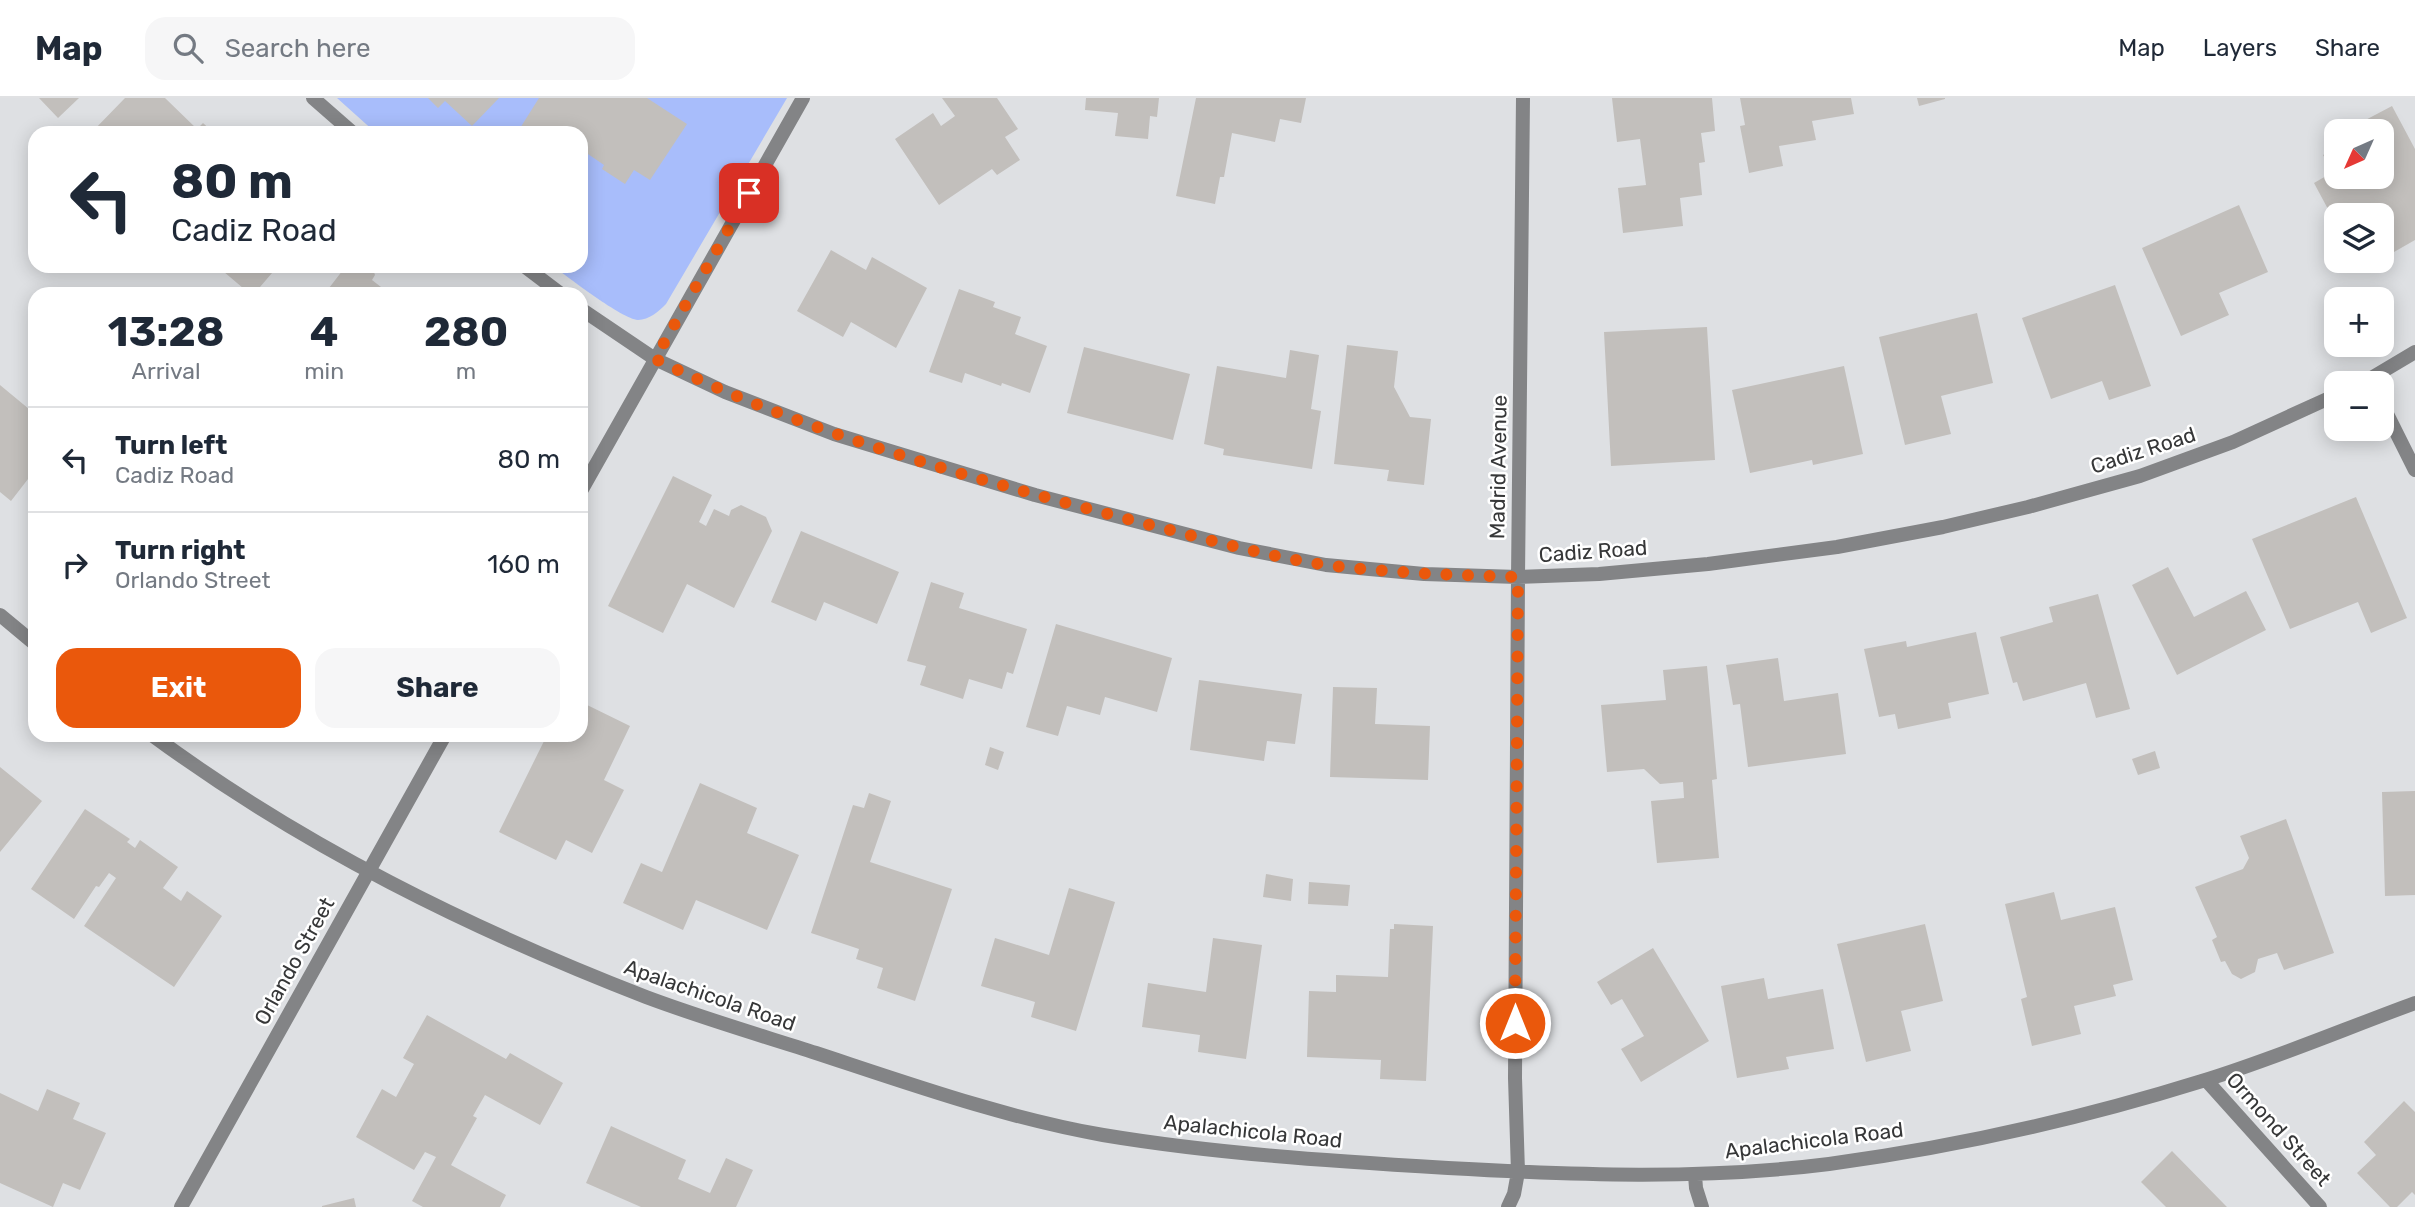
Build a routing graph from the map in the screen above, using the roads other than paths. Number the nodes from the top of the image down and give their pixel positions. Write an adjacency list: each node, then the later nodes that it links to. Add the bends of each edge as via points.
1 (313, 98): 4 (street)
2 (803, 98): 9 (street)
3 (1523, 98): 15 (street, Madrid Avenue)
4 (346, 126)
5 (533, 273): 6 (street)
6 (552, 287)
7 (588, 314): 9 (street, Cadiz Road)
8 (2415, 352): 10 (street)
9 (655, 359): 14 (street); 15 (street, Cadiz Road, via 834,434 1035,495 1239,548 1326,565)
10 (2385, 371)
11 (2324, 400): 15 (street, Cadiz Road, via 2233,442 2140,476 1943,527 1708,564)
12 (2394, 428): 13 (street)
13 (2415, 470)
14 (588, 479)
15 (1518, 577): 23 (street, Madrid Avenue)
16 (0, 615): 17 (street)
17 (28, 638)
18 (162, 742): 20 (street, Apalachicola Road, via 224,786)
19 (441, 742): 20 (street, Orlando Street)
20 (368, 872): 23 (street, Apalachicola Road, via 495,936 652,999 925,1089 1020,1115 1097,1134 1262,1156); 25 (street, Orlando Street)
21 (2415, 1003): 22 (street, Apalachicola Road)
22 (2206, 1080): 24 (street, Apalachicola Road, via 2077,1117 1980,1138 1827,1164); 28 (street, Ormond Street)
23 (1518, 1172): 24 (street, Apalachicola Road); 26 (street, Madrid Avenue)
24 (1695, 1175): 27 (street)
25 (181, 1207)
26 (1508, 1207)
27 (1702, 1207)
28 (2320, 1207)

